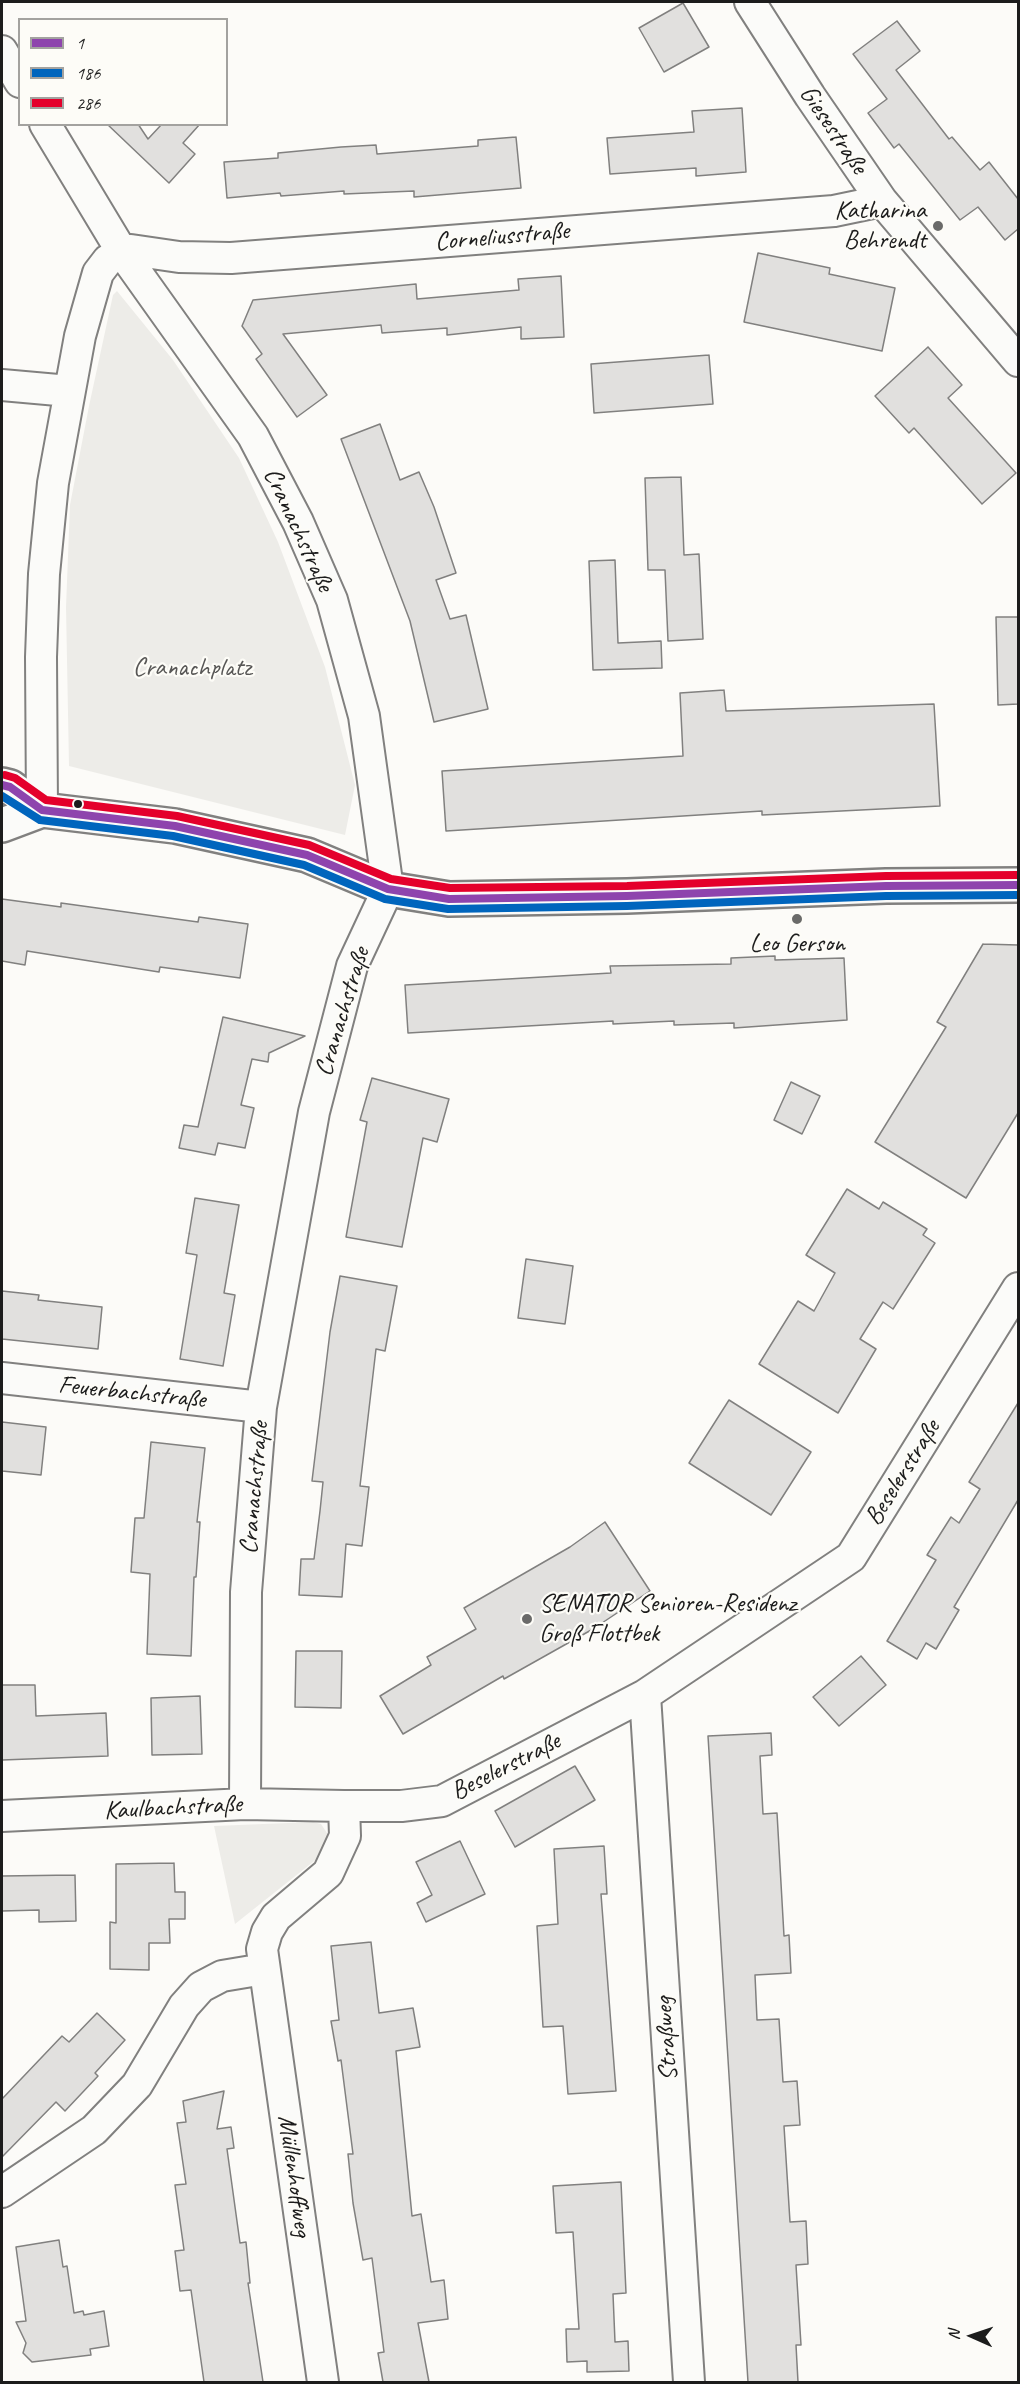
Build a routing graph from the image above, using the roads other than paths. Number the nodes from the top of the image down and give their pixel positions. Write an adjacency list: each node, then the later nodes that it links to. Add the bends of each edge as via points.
1 (750, 2): 5 (street, Giesestraße)
2 (2, 51): 3 (street)
3 (18, 79)
4 (46, 126): 6 (street, Cranachstraße)
5 (882, 201): 6 (street, Corneliusstraße, via 834,211 231,258); 7 (street, Giesestraße)
6 (123, 252): 9 (street, via 108,260 98,273); 14 (street, Cranachstraße, via 253,436 298,522 332,600 364,716)
7 (1018, 361)
8 (2, 385): 9 (street)
9 (69, 391): 11 (street, via 53,483 44,574)
10 (2, 785): 11 (main road)
11 (42, 810): 12 (main road); 14 (main road, via 175,826 306,855)
12 (2, 825)
13 (1018, 885): 14 (main road, via 449,899)
14 (388, 889): 17 (street, Cranachstraße, via 352,966 314,1112)
15 (1018, 1288): 18 (street, Beselerstraße, via 851,1557)
16 (2, 1378): 17 (street, Feuerbachstraße)
17 (261, 1407): 19 (street, Cranachstraße, via 246,1592)
18 (645, 1695): 20 (street, Beselerstraße, via 442,1801); 25 (street, Straßweg)
19 (245, 1804): 20 (street, Kaulbachstraße); 21 (street, Kaulbachstraße)
20 (344, 1806): 22 (street, via 345,1836 328,1873 276,1917 262,1949)
21 (2, 1816)
22 (264, 1969): 23 (street, via 222,1976 201,1987 184,2006 137,2085 101,2122); 24 (street, Müllenhoffweg)
23 (2, 2192)
24 (323, 2382)
25 (689, 2382)

